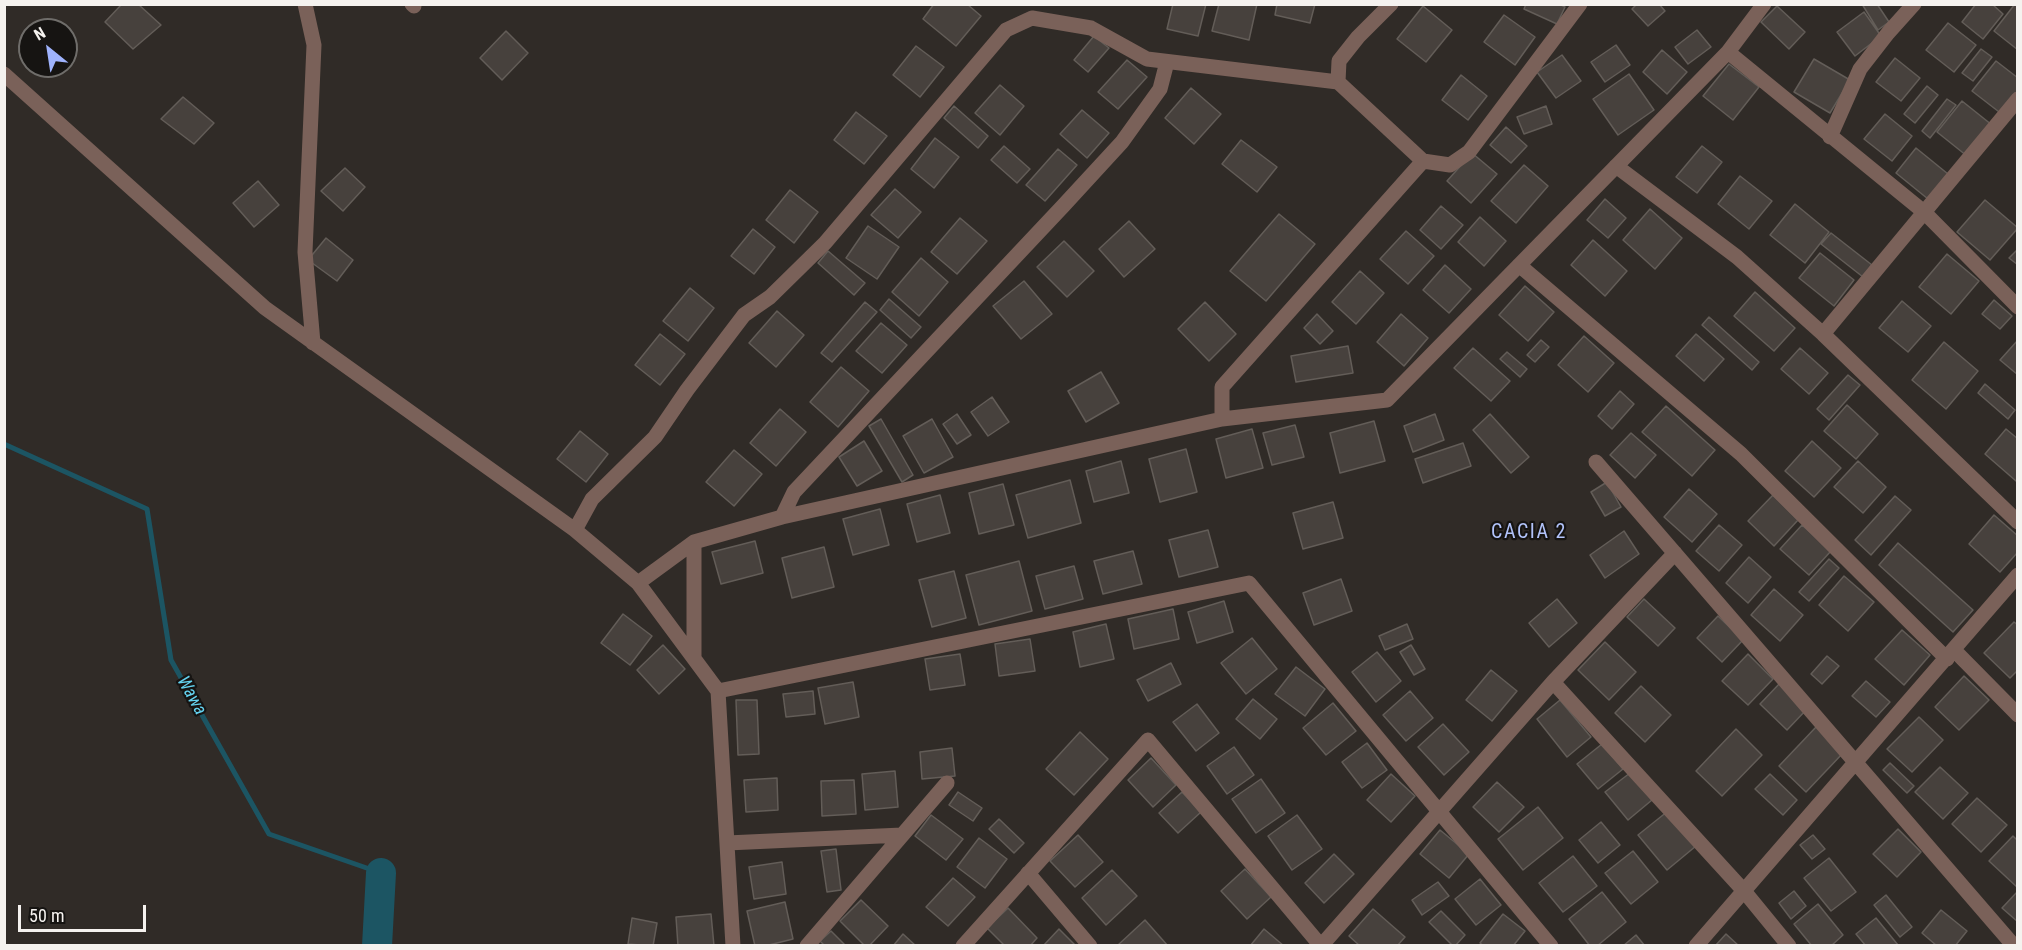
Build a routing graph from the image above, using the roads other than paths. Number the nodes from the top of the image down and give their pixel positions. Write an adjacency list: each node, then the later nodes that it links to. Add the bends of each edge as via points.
1 (305, 4): 19 (street, via 314,45 305,252)
2 (1391, 4): 10 (street, via 1340,60)
3 (1580, 4): 13 (street, via 1469,152 1450,165)
4 (1764, 4): 7 (street)
5 (1914, 4): 12 (street, via 1860,69)
6 (1029, 11): 8 (street, via 1091,28 1147,59); 24 (street, via 1006,30 825,243 770,297 744,315 655,437 592,499)
7 (1728, 52): 12 (street); 14 (street)
8 (1167, 62): 10 (street); 22 (street, via 1160,89 1122,142 794,492)
9 (4, 74): 19 (street, via 265,308)
10 (1338, 82): 13 (street)
11 (2017, 101): 15 (street)
12 (1830, 137): 15 (street)
13 (1423, 161): 20 (street, via 1222,387)
14 (1616, 166): 16 (street); 18 (street, via 1737,257)
15 (1924, 212): 17 (street); 18 (street)
16 (1519, 265): 20 (street, via 1387,400); 29 (street, via 1741,454)
17 (2018, 307)
18 (1823, 334): 23 (street)
19 (313, 343): 24 (street)
20 (1222, 419): 22 (street)
21 (1596, 462): 26 (street)
22 (782, 517): 25 (street)
23 (2018, 522)
24 (575, 530): 28 (street)
25 (694, 542): 28 (street); 30 (street)
26 (1675, 554): 31 (street); 34 (street)
27 (2018, 575): 29 (street)
28 (638, 583): 30 (street)
29 (1951, 654): 33 (street); 34 (street)
30 (694, 658): 32 (street)
31 (1553, 682): 36 (street); 40 (street)
32 (718, 691): 36 (street, via 1249,583); 38 (street)
33 (2018, 715)
34 (1856, 762): 40 (street); 49 (street)
35 (947, 783): 37 (street)
36 (1438, 812): 45 (street); 46 (street)
37 (902, 836): 38 (street); 42 (street)
38 (727, 843): 41 (street)
39 (1028, 873): 43 (street); 44 (street); 45 (street, via 1148,740)
40 (1744, 891): 47 (street); 48 (street)
41 (733, 945)
42 (807, 945)
43 (963, 945)
44 (1090, 945)
45 (1321, 945)
46 (1551, 945)
47 (1696, 945)
48 (1789, 945)
49 (2014, 945)

